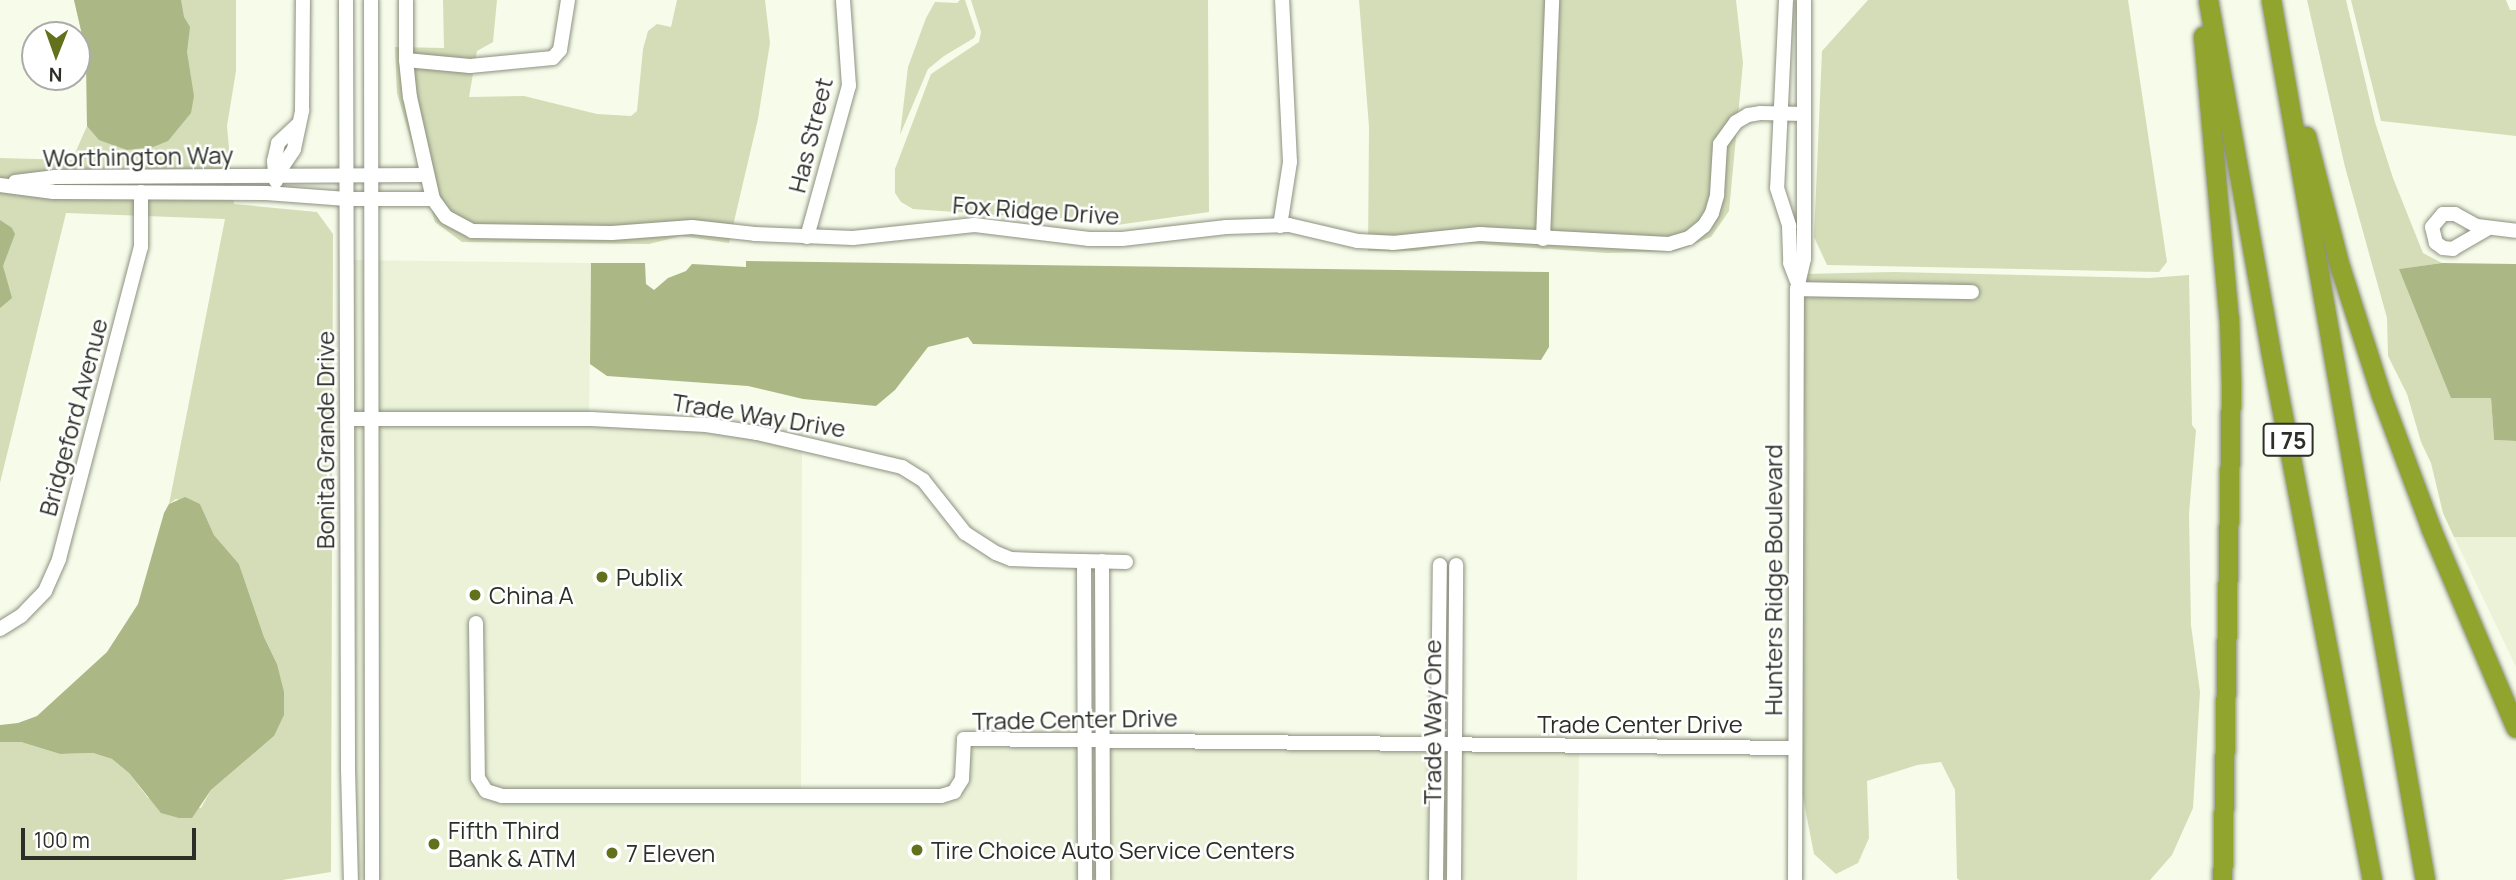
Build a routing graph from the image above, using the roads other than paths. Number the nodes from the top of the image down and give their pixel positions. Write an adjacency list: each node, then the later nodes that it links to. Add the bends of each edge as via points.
1 (303, 0): 20 (street, via 302,110 298,125 278,144)
2 (346, 0): 18 (street, Bonita Grande Drive)
3 (371, 0): 21 (street, Bonita Grande Drive)
4 (406, 0): 15 (street)
5 (568, 0): 15 (street, via 560,50 553,58 470,66)
6 (842, 0): 31 (street, Has Street, via 849,86)
7 (1282, 0): 28 (street, via 1290,162)
8 (1552, 0): 32 (street)
9 (1786, 0): 16 (street, Hunters Ridge Boulevard)
10 (1804, 0): 17 (street, Hunters Ridge Boulevard)
11 (2201, 0): 57 (highway, via 2231,382)
12 (2208, 0): 58 (highway, I 75)
13 (2271, 0): 14 (highway, I 75)
14 (2275, 20): 44 (highway, via 2367,355 2417,495); 59 (highway, I 75)
15 (405, 60): 19 (street)
16 (1779, 114): 17 (street, Fox Ridge Drive); 32 (street, Fox Ridge Drive, via 1748,115 1727,131 1717,159 1712,213 1689,238 1669,244); 33 (street, Hunters Ridge Boulevard, via 1777,188)
17 (1804, 114): 33 (street, Hunters Ridge Boulevard, via 1804,259)
18 (347, 175): 20 (street, Worthington Way); 21 (street, Worthington Way); 25 (street, Bonita Grande Drive)
19 (427, 175): 21 (street, Worthington Way); 26 (street)
20 (276, 176): 22 (street, Worthington Way, via 54,177); 24 (street)
21 (371, 176): 27 (street, Bonita Grande Drive)
22 (0, 185): 23 (street, Worthington Way, via 54,192)
23 (141, 192): 24 (street, Worthington Way); 43 (street, Bridgeford Avenue, via 141,247 59,559 45,591 21,617)
24 (274, 194): 25 (street, Worthington Way)
25 (347, 199): 27 (street, Worthington Way); 35 (street, Bonita Grande Drive)
26 (433, 199): 27 (street, Worthington Way); 31 (street, Fox Ridge Drive, via 446,217 472,231 612,233 692,227)
27 (371, 200): 36 (street, Bonita Grande Drive)
28 (1280, 226): 31 (street, Fox Ridge Drive, via 1122,239 974,225 883,236); 32 (street, Fox Ridge Drive, via 1393,243 1463,234)
29 (2487, 229): 30 (street)
30 (2516, 231)
31 (807, 237)
32 (1543, 239)
33 (1797, 285): 34 (street); 49 (street, Hunters Ridge Boulevard)
34 (1972, 292)
35 (347, 419): 36 (street, Trade Way Drive); 50 (street, Bonita Grande Drive)
36 (371, 420): 37 (street, Trade Way Drive, via 591,419 706,425 757,433 902,467 923,480 965,533 996,554 1011,559); 51 (street, Bonita Grande Drive)
37 (1084, 561): 38 (street, Trade Way Drive); 45 (street)
38 (1102, 561): 39 (street, Trade Way Drive); 46 (street)
39 (1126, 562)
40 (1440, 565): 47 (street, Trade Way One)
41 (1456, 565): 48 (street, Trade Way One)
42 (476, 623): 45 (street, Trade Center Drive, via 478,778 493,795 941,796 954,792 962,779 964,739)
43 (0, 629)
44 (2516, 728)
45 (1084, 738): 46 (street, Trade Center Drive); 52 (street)
46 (1103, 738): 47 (street, Trade Center Drive); 53 (street)
47 (1437, 745): 48 (street, Trade Center Drive); 54 (street, Trade Way One)
48 (1455, 746): 49 (street, Trade Center Drive); 55 (street, Trade Way One)
49 (1795, 748): 56 (street, Hunters Ridge Boulevard)
50 (351, 880)
51 (372, 880)
52 (1085, 880)
53 (1103, 880)
54 (1436, 880)
55 (1454, 880)
56 (1795, 880)
57 (2222, 880)
58 (2372, 880)
59 (2425, 880)

